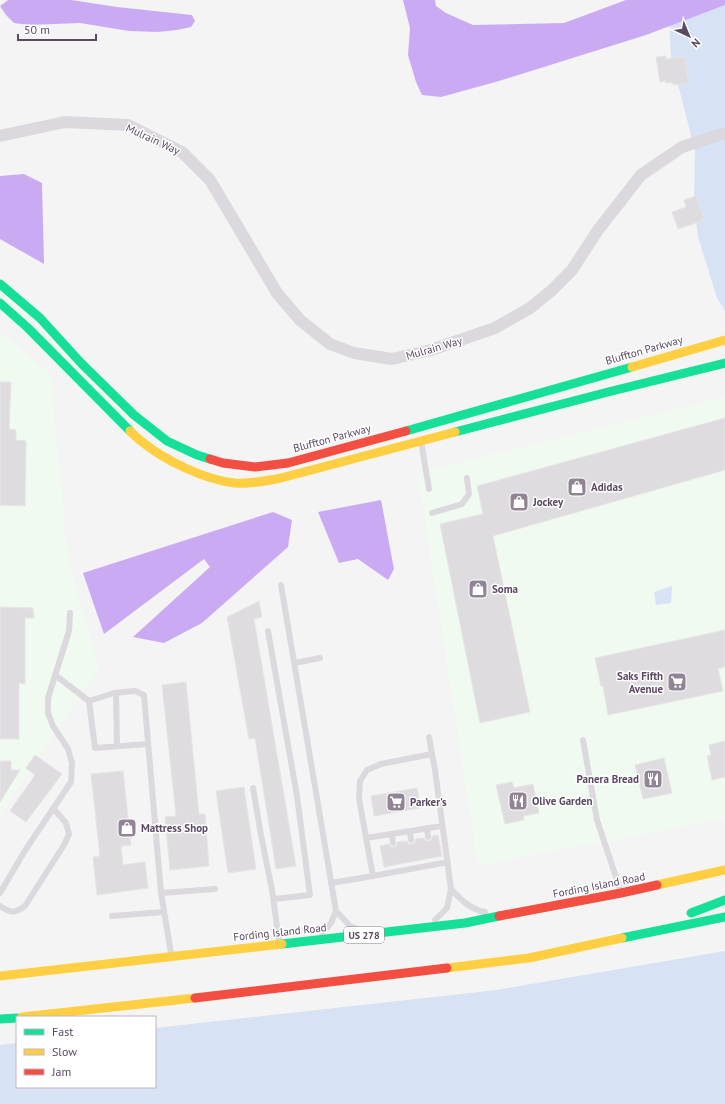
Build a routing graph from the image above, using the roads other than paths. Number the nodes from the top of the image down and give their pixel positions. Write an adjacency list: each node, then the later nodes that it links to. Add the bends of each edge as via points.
1 (725, 134): 2 (street, Mulrain Way, via 682,147 641,175 598,230 572,270 551,292 530,308 495,328 431,350 392,359 354,353 330,344 300,320 277,293 210,180 182,152 128,126 65,122)
2 (0, 136)
3 (0, 284): 5 (main road, Bluffton Parkway, via 40,318 134,415 167,441 197,455 223,463 255,467 288,463 346,448)
4 (0, 303): 7 (main road, via 140,441 169,460 208,477 235,483 257,483)
5 (725, 340)
6 (725, 363): 7 (main road)
7 (421, 440): 9 (lane)
8 (467, 478): 10 (lane, via 469,494 462,504)
9 (429, 489)
10 (432, 513)
11 (281, 585): 15 (lane)
12 (70, 613): 16 (lane, via 70,631)
13 (268, 630): 43 (lane, via 297,796 310,896)
14 (320, 658): 15 (lane)
15 (295, 663): 37 (lane)
16 (56, 675): 18 (lane); 25 (lane, via 48,698 48,713 68,749 72,763 71,782)
17 (116, 693): 18 (lane); 21 (lane, via 134,691 144,695); 22 (lane)
18 (89, 701): 22 (lane, via 95,748)
19 (429, 737): 23 (lane)
20 (583, 740): 40 (lane, via 597,820)
21 (148, 744): 22 (lane); 42 (lane)
22 (117, 746)
23 (432, 754): 26 (lane); 31 (lane, via 381,764 367,770 360,781 359,799)
24 (253, 788): 43 (lane)
25 (53, 808): 41 (lane); 45 (lane, via 66,823 69,834 64,846 26,906 18,911 9,911)
26 (442, 826): 27 (lane); 34 (lane)
27 (427, 828): 28 (lane); 30 (lane)
28 (410, 831): 29 (lane); 32 (lane)
29 (392, 834): 31 (lane); 33 (lane)
30 (428, 837)
31 (366, 838): 36 (lane)
32 (411, 840)
33 (393, 843)
34 (448, 862): 36 (lane, via 432,861); 39 (lane)
35 (725, 870): 40 (main road, Fording Island Road / US 278)
36 (373, 876): 37 (lane)
37 (331, 883): 46 (lane)
38 (215, 889): 42 (lane)
39 (451, 889): 48 (lane, via 460,899 481,911); 51 (lane, via 447,908 441,915 432,922)
40 (621, 892): 48 (main road, Fording Island Road / US 278)
41 (0, 893)
42 (161, 893): 47 (lane)
43 (274, 899): 55 (lane)
44 (725, 900): 54 (main road)
45 (0, 906)
46 (336, 911): 52 (lane, via 350,926); 53 (lane, via 331,923)
47 (164, 912): 49 (lane); 56 (lane)
48 (509, 915): 51 (main road, Fording Island Road / US 278)
49 (112, 916)
50 (725, 917): 54 (main road)
51 (413, 929): 52 (main road, Fording Island Road / US 278)
52 (367, 934): 53 (main road, Fording Island Road / US 278)
53 (315, 940): 55 (main road, Fording Island Road / US 278)
54 (613, 940): 58 (main road, via 529,958)
55 (280, 944): 56 (main road, Fording Island Road / US 278)
56 (171, 956): 57 (main road, Fording Island Road / US 278)
57 (0, 977)
58 (31, 1016)
59 (16, 1018): 60 (main road)
60 (0, 1019)

